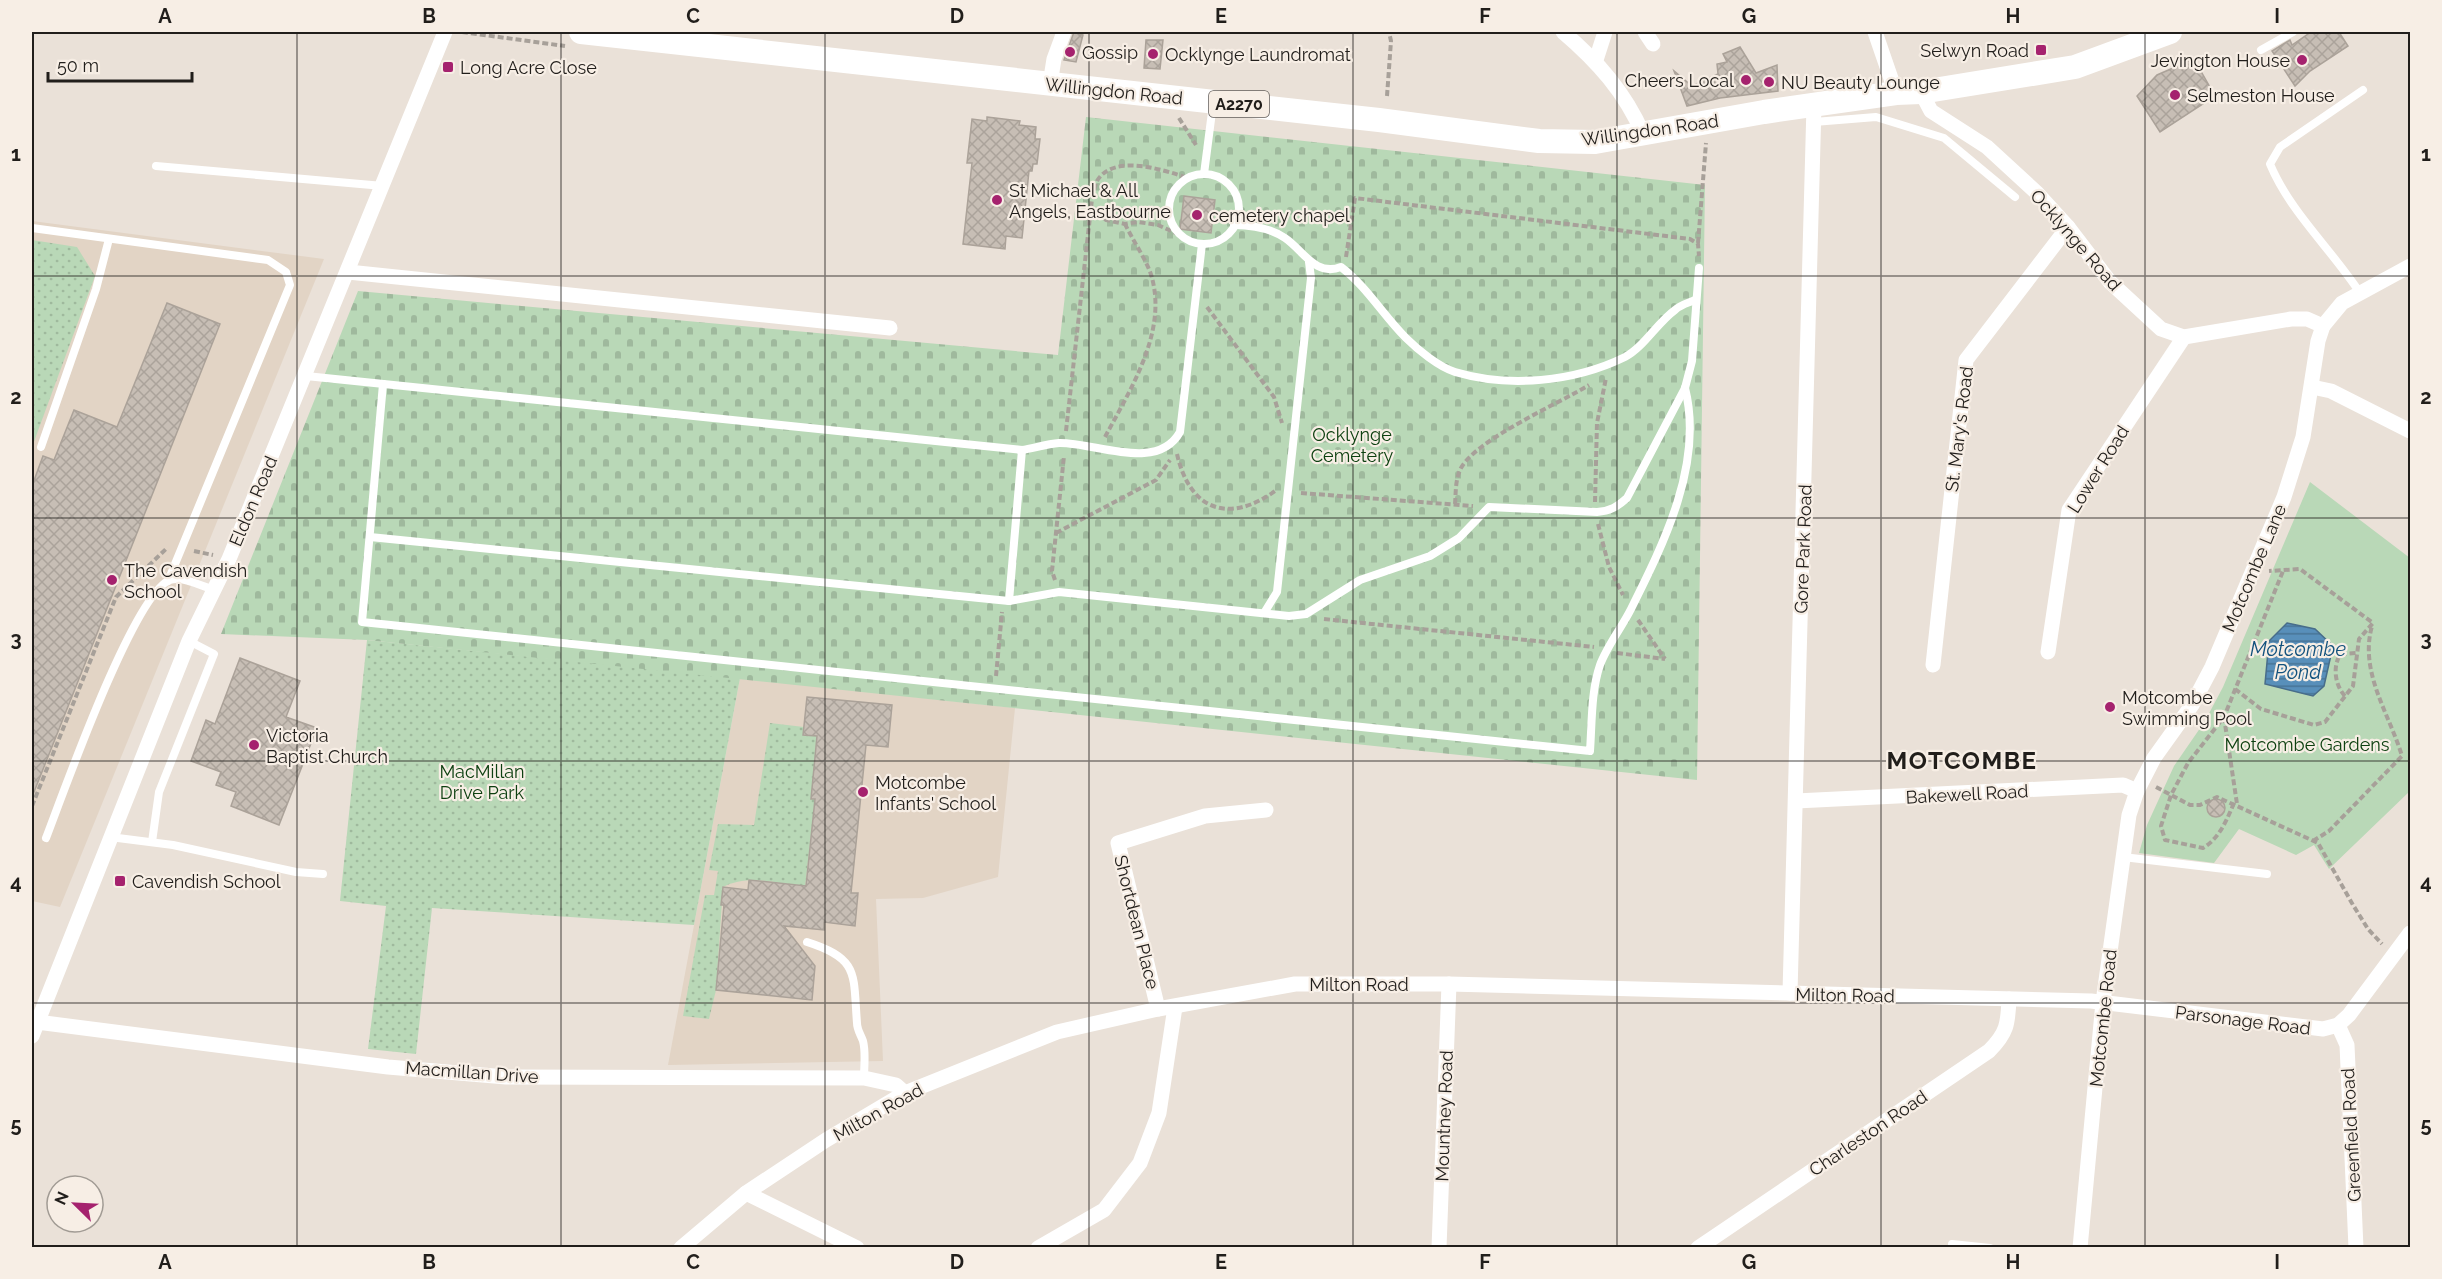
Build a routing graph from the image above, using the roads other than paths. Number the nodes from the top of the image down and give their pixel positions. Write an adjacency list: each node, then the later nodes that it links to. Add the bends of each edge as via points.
1 (445, 32): 20 (street, Eldon Road)
2 (581, 32): 11 (main road, Willingdon Road / A2270)
3 (1064, 32): 11 (street)
4 (1563, 32): 10 (street)
5 (1605, 32): 10 (street)
6 (1875, 32): 14 (street)
7 (2170, 32): 13 (main road, A2270, via 2075,67)
8 (2293, 32): 9 (lane)
9 (2261, 50)
10 (1596, 60): 17 (street, via 1619,89)
11 (1050, 84): 15 (main road, Willingdon Road / A2270)
12 (2363, 90): 31 (lane, via 2280,147 2270,164 2323,247)
13 (1921, 92): 14 (main road, A2270); 23 (street, Ocklynge Road, via 1931,111 1987,147 2037,192)
14 (1896, 93): 16 (main road, Willingdon Road / A2270)
15 (1214, 101): 17 (main road, Willingdon Road / A2270, via 1539,141 1595,142); 19 (lane)
16 (1814, 114): 17 (main road, Willingdon Road / A2270, via 1708,123); 21 (lane, via 1876,117 1944,138); 52 (street, Gore Park Road)
17 (1643, 134)
18 (156, 166): 20 (lane)
19 (1204, 174): 22 (lane, via 1225,180 1233,189 1239,210); 26 (lane, via 1187,178 1169,202 1172,225 1180,235)
20 (383, 186): 30 (street, Eldon Road)
21 (2015, 197)
22 (1234, 225): 26 (lane, via 1223,238); 27 (lane, via 1257,227 1285,238)
23 (2068, 227): 35 (street, Ocklynge Road, via 2110,282 2161,329); 50 (street, St. Mary's Road, via 1966,360)
24 (32, 228): 25 (lane)
25 (109, 239): 41 (lane, via 96,289); 44 (lane, via 268,260 286,272 290,285)
26 (1202, 244): 42 (lane, via 1180,432 1174,442 1157,451 1119,453 1065,444)
27 (1308, 262): 32 (lane, via 1334,270 1341,267 1406,338 1453,371 1491,379 1553,379 1610,363 1628,356 1676,309); 47 (lane, via 1311,278 1277,592)
28 (2410, 266): 31 (street)
29 (1699, 268): 32 (lane)
30 (348, 272): 34 (street); 36 (street, Eldon Road)
31 (2360, 293): 33 (street, via 2342,303)
32 (1695, 300): 39 (lane, via 1692,361)
33 (2324, 326): 35 (street, via 2307,319 2291,319); 38 (street, Motcombe Lane)
34 (890, 328)
35 (2184, 337): 49 (street, Lower Road, via 2069,510)
36 (306, 376): 37 (lane); 45 (street, Eldon Road)
37 (383, 384): 42 (lane); 43 (lane)
38 (2312, 387): 40 (street, via 2331,391); 51 (street, Motcombe Lane, via 2295,469 2253,571 2192,705)
39 (1686, 388): 43 (lane, via 1691,410 1685,480 1648,574 1600,664 1590,751 362,622); 47 (lane, via 1627,498 1619,506 1597,512 1489,507 1459,538 1430,556 1360,580 1306,614)
40 (2410, 431)
41 (41, 447)
42 (1022, 450): 46 (lane)
43 (370, 537): 46 (lane)
44 (168, 580): 45 (lane, via 178,579); 55 (lane, via 152,595 127,637)
45 (214, 590): 48 (street, Eldon Road)
46 (1009, 601): 47 (lane, via 1059,592)
47 (1264, 614)
48 (189, 641): 54 (street, Eldon Road); 56 (lane, via 214,654 159,792)
49 (2048, 652)
50 (1932, 665)
51 (2140, 785): 52 (street, Bakewell Road); 57 (street, Motcombe Road, via 2129,815)
52 (1796, 801): 63 (street, Gore Park Road)
53 (1266, 810): 67 (street, Shortdean Place, via 1204,816 1118,843)
54 (109, 837): 56 (lane); 69 (street, Eldon Road)
55 (46, 838)
56 (152, 842): 58 (lane, via 296,872)
57 (2123, 857): 59 (lane); 65 (street, Motcombe Road)
58 (323, 874)
59 (2267, 874)
60 (2410, 933): 68 (street, Parsonage Road, via 2349,1015)
61 (807, 942): 70 (lane, via 833,950 853,974 857,1028 864,1043)
62 (1449, 984): 63 (street, Milton Road); 66 (street, Milton Road, via 1294,984); 77 (street, Mountney Road)
63 (1790, 993): 64 (street, Milton Road)
64 (2009, 999): 65 (street, Milton Road); 78 (street, Charleston Road, via 2004,1036 1989,1051)
65 (2103, 1002): 68 (street, Parsonage Road, via 2323,1029); 80 (street, Motcombe Road)
66 (1175, 1007): 67 (street, Milton Road); 76 (street, via 1159,1113 1140,1163 1104,1210)
67 (1158, 1009): 71 (street, Milton Road, via 1057,1032)
68 (2337, 1025): 81 (street, Greenfield Road, via 2347,1045)
69 (34, 1029): 70 (street, Macmillan Drive, via 506,1077)
70 (864, 1078): 71 (street, Macmillan Drive, via 896,1084)
71 (906, 1093): 72 (street, Milton Road)
72 (746, 1193): 74 (street, Milton Road); 75 (street)
73 (1952, 1244): 79 (lane)
74 (681, 1248)
75 (857, 1248)
76 (1038, 1248)
77 (1439, 1248)
78 (1698, 1248)
79 (1990, 1248)
80 (2080, 1248)
81 (2356, 1248)

